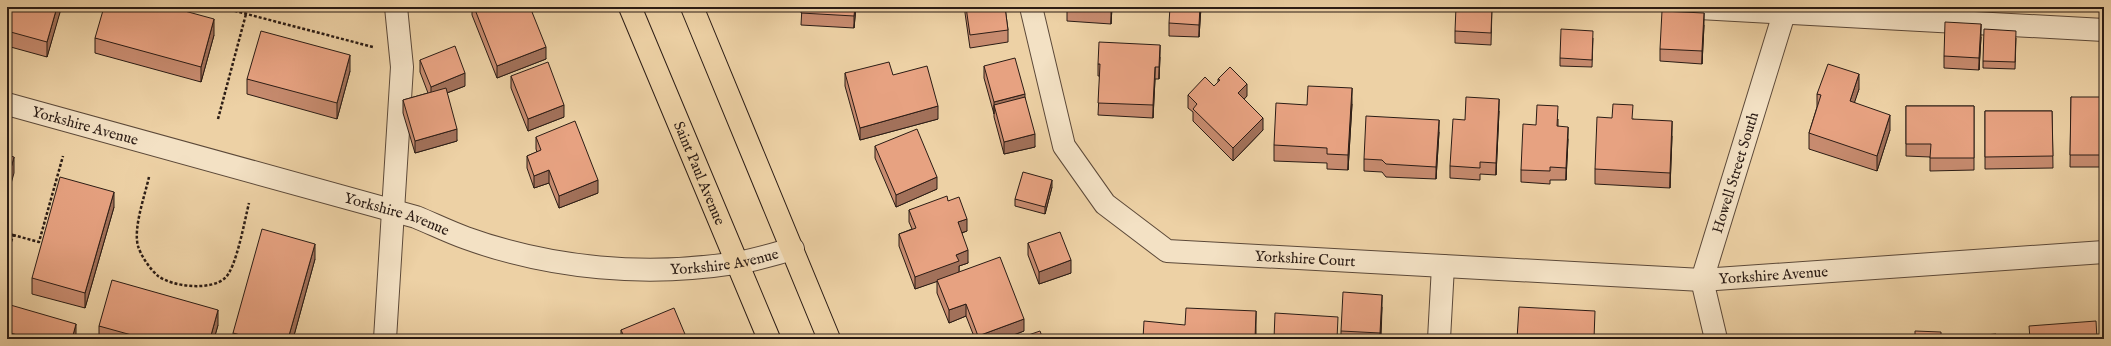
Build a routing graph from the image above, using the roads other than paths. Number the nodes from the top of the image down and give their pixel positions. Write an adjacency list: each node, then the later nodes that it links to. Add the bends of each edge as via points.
1 (396, 7): 9 (street, via 402,67)
2 (630, 7): 12 (main road, Saint Paul Avenue)
3 (692, 7): 10 (main road)
4 (1031, 7): 13 (street, Yorkshire Court, via 1064,146 1105,204 1167,251)
5 (1681, 7): 6 (street)
6 (1785, 10): 7 (street); 14 (street, Howell Street South)
7 (2104, 30)
8 (7, 104): 9 (street, Yorkshire Avenue)
9 (393, 211): 12 (street, Yorkshire Avenue, via 529,257 584,266 649,270); 15 (street)
10 (793, 250): 12 (street, Yorkshire Avenue); 17 (main road)
11 (2104, 252): 14 (street, Yorkshire Avenue)
12 (737, 263): 16 (main road, Saint Paul Avenue)
13 (1443, 266): 14 (street, Yorkshire Avenue); 18 (street)
14 (1702, 280): 19 (street)
15 (385, 339)
16 (769, 339)
17 (830, 339)
18 (1439, 339)
19 (1716, 339)

